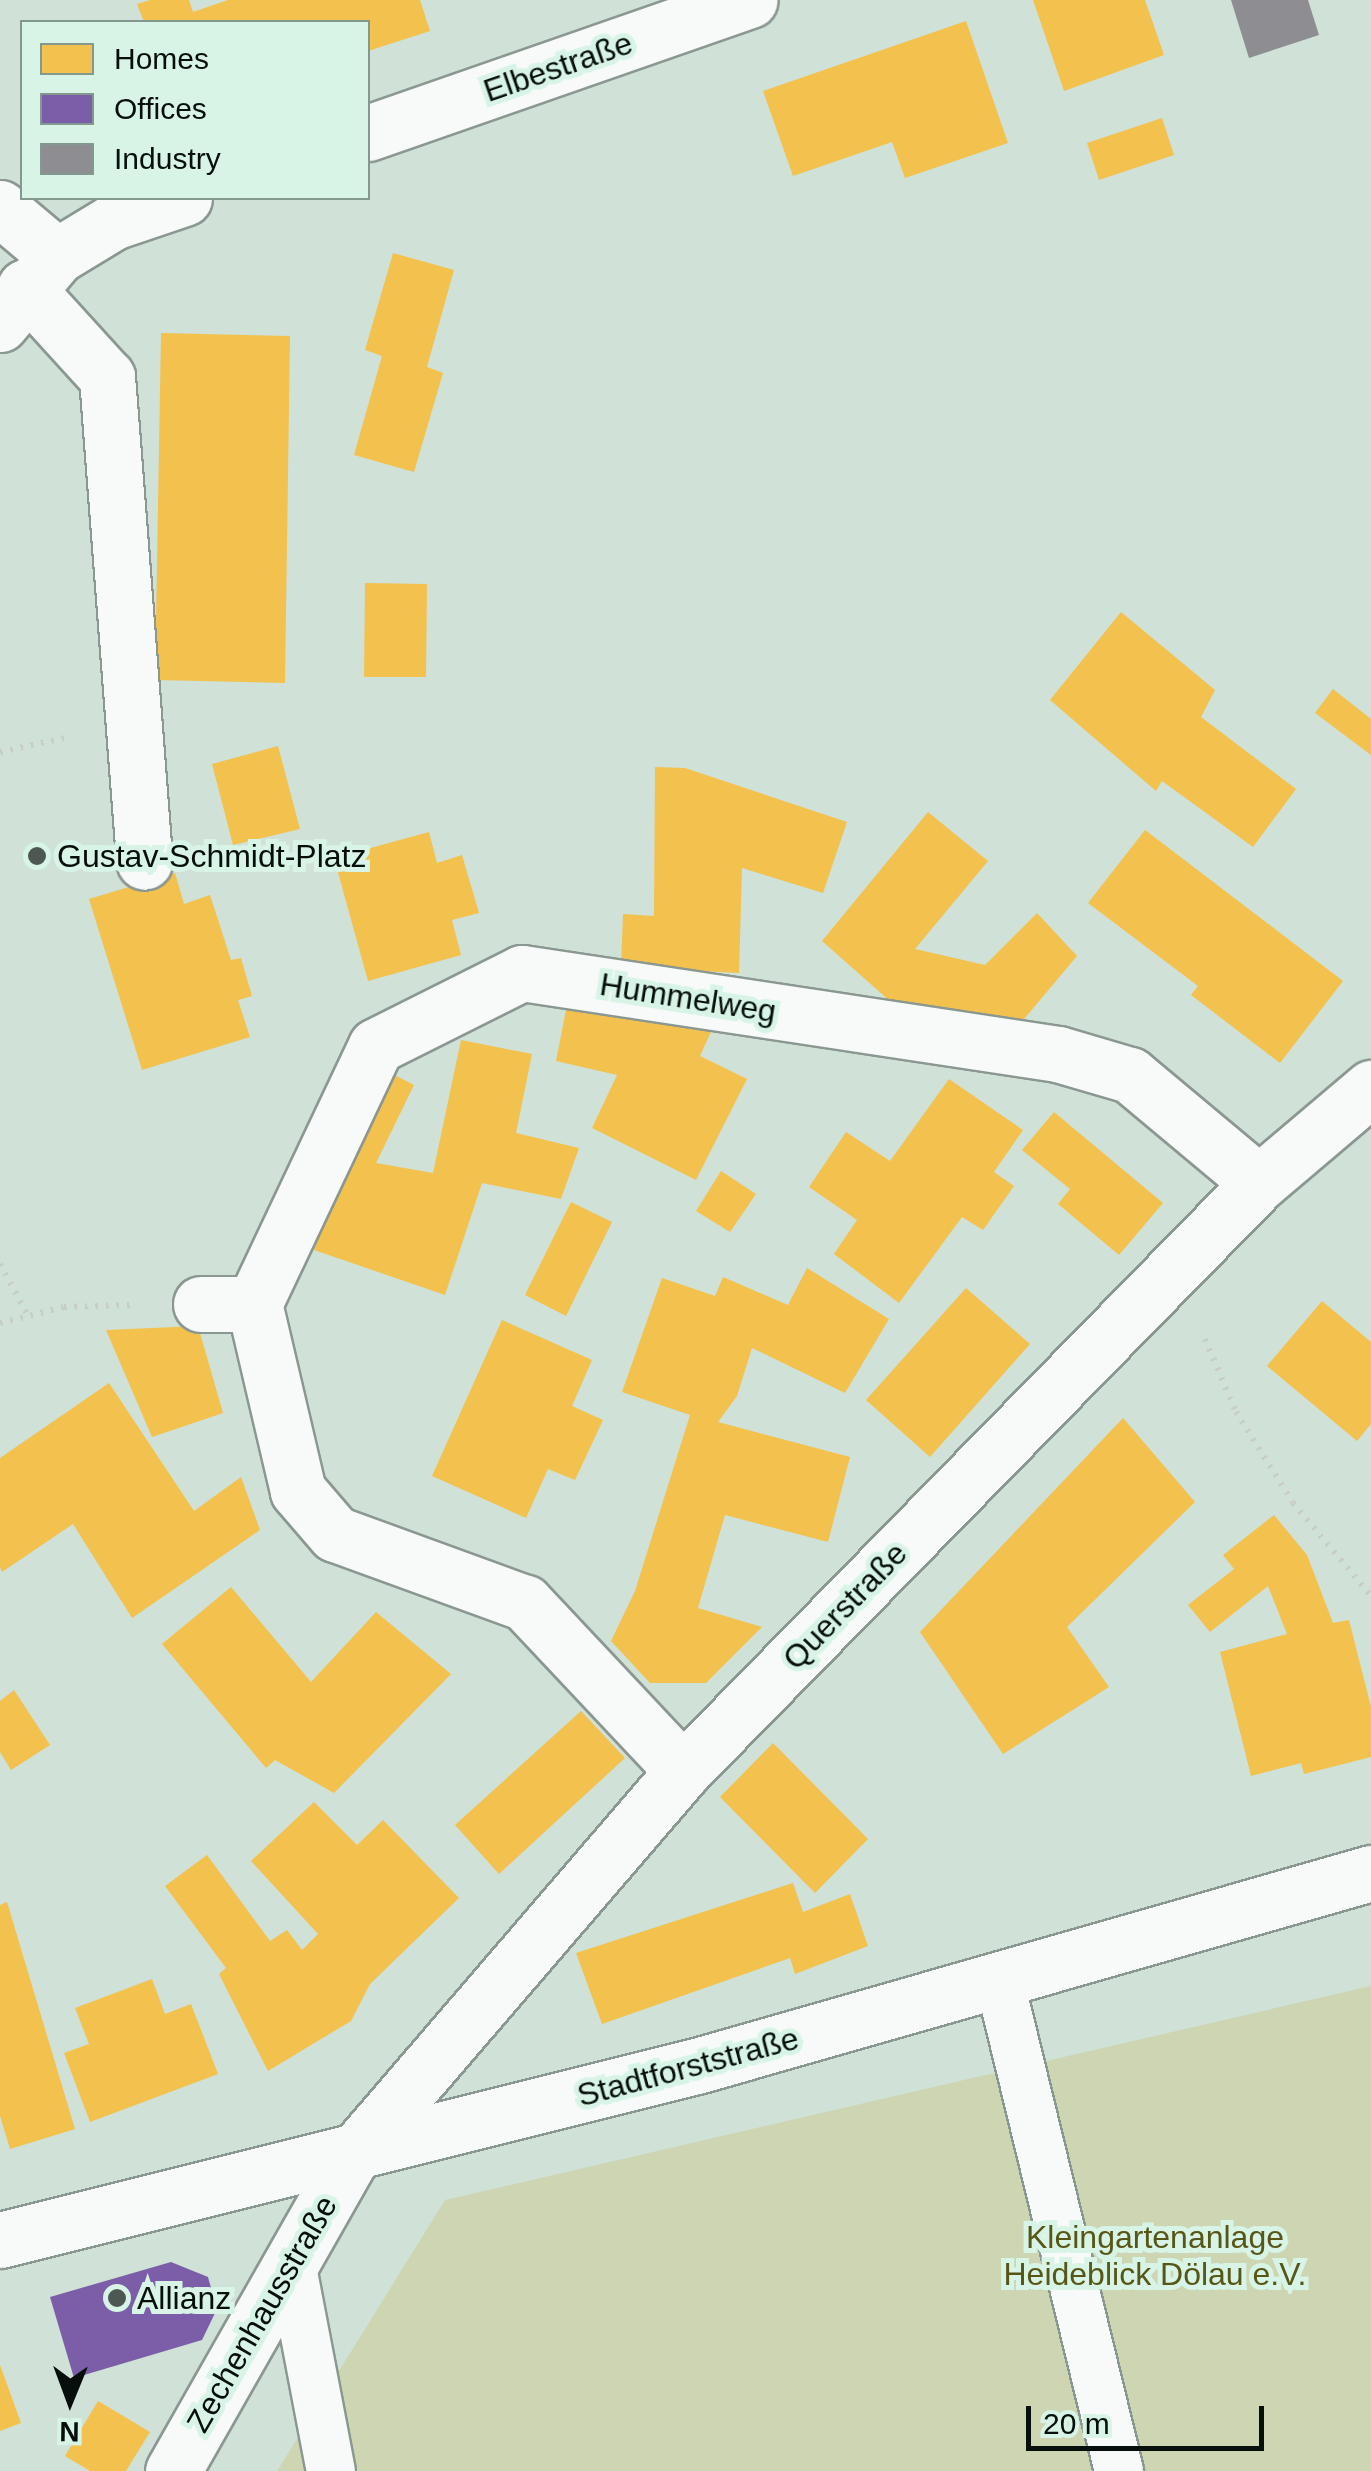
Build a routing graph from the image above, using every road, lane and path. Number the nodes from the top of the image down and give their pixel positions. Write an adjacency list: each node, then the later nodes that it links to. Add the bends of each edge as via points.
1 (748, 0): 2 (street, Elbestraße)
2 (370, 132)
3 (178, 200): 5 (street, via 113,222)
4 (0, 208): 5 (street)
5 (27, 289): 6 (street, via 107,378)
6 (144, 862)
7 (1371, 1088): 8 (street, Querstraße)
8 (1259, 1183): 9 (street, Querstraße); 11 (street, Hummelweg, via 1130,1075 1058,1054 522,973 376,1046)
9 (1186, 1258): 14 (path, via 1202,1331 1236,1412 1293,1503); 15 (street, Querstraße)
10 (0, 1264): 12 (path)
11 (227, 1304): 12 (path, via 64,1307); 15 (street, via 298,1491 335,1534 524,1602)
12 (28, 1316): 13 (path)
13 (0, 1323)
14 (1371, 1596)
15 (683, 1771): 18 (street, Querstraße)
16 (1371, 1873): 17 (street, Stadtforststraße)
17 (999, 1979): 18 (street, Stadtforststraße); 23 (lane)
18 (352, 2156): 19 (street, Stadtforststraße); 20 (street, Zechenhausstraße)
19 (0, 2240)
20 (292, 2262): 21 (street, Zechenhausstraße); 22 (lane)
21 (173, 2471)
22 (331, 2471)
23 (1118, 2471)

